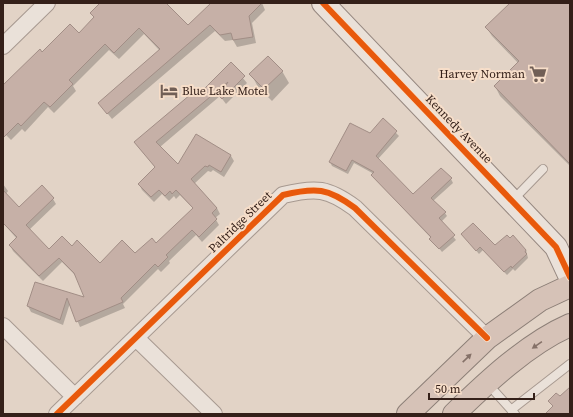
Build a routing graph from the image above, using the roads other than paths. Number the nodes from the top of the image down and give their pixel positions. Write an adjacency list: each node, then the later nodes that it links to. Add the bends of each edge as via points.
1 (46, 3): 3 (street)
2 (323, 3): 5 (street, Kennedy Avenue)
3 (3, 46)
4 (544, 169): 5 (lane)
5 (513, 200): 6 (street, Kennedy Avenue, via 556,247)
6 (570, 277)
7 (570, 286): 11 (highway, via 540,300)
8 (3, 326): 14 (street)
9 (570, 326): 13 (highway, one-way to 13, via 543,341)
10 (136, 338): 11 (street, Paltridge Street, via 283,195 320,190 339,196 355,208); 14 (street, Paltridge Street); 17 (street)
11 (487, 338): 18 (highway, one-way to 11)
12 (570, 364): 15 (lane)
13 (486, 383): 15 (lane); 19 (highway)
14 (75, 397): 16 (street, Paltridge Street)
15 (513, 412)
16 (57, 414)
17 (214, 414)
18 (408, 414)
19 (454, 414)

